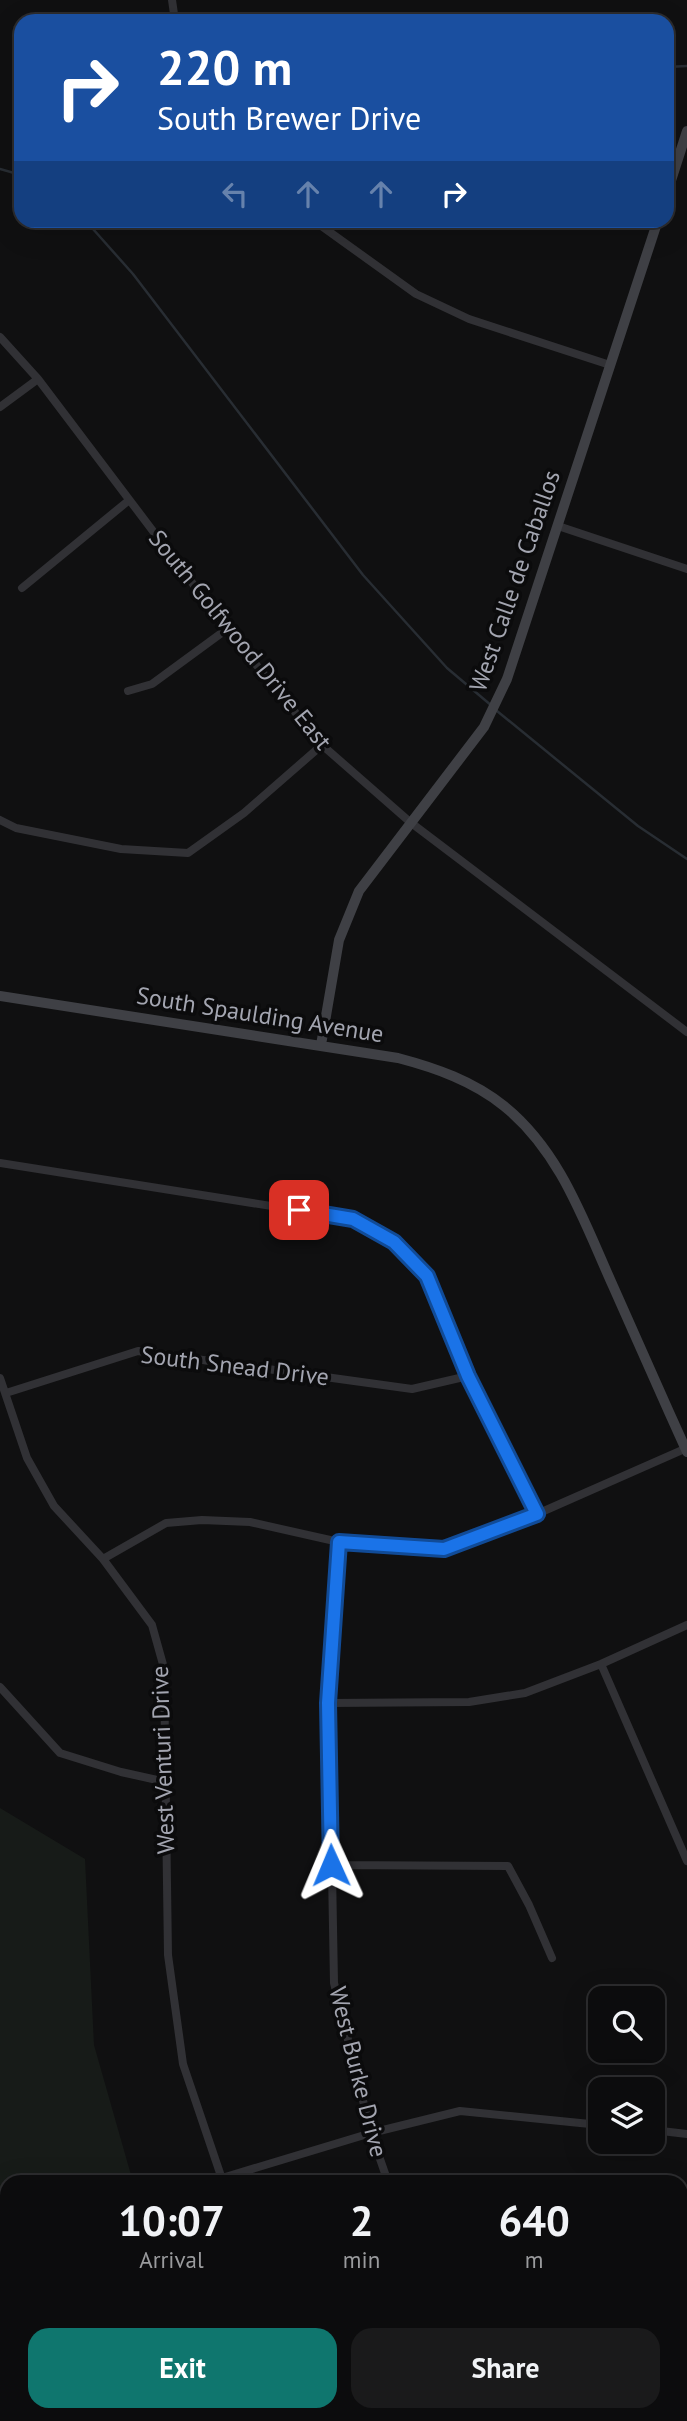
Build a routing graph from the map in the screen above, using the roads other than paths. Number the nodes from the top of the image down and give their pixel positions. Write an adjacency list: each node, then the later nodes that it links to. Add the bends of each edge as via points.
1 (687, 131): 2 (street)
2 (674, 171)
3 (324, 228): 6 (street, via 416,294 469,319)
4 (654, 228): 6 (street, West Calle de Caballos)
5 (0, 337): 7 (street, South Golfwood Drive East)
6 (610, 365): 10 (street, West Calle de Caballos)
7 (38, 379): 8 (street); 9 (street, South Golfwood Drive East)
8 (0, 407)
9 (128, 501): 12 (street); 13 (street, South Golfwood Drive East)
10 (558, 526): 11 (street); 17 (street, West Calle de Caballos, via 507,679 484,727)
11 (687, 569)
12 (23, 588)
13 (227, 629): 14 (street, via 152,684); 15 (street, South Golfwood Drive East)
14 (128, 691)
15 (322, 746): 16 (street, via 244,813 187,853 121,849 16,828); 17 (street, South Golfwood Drive East)
16 (0, 820)
17 (410, 822): 19 (street, South Golfwood Drive East); 20 (street, West Calle de Caballos, via 359,891 339,940)
18 (0, 996): 20 (street, South Spaulding Avenue)
19 (687, 1032)
20 (321, 1045): 25 (street, South Spaulding Avenue, via 386,1055 465,1081 503,1105 541,1143 568,1186)
21 (0, 1163): 22 (street, via 353,1219 394,1242 427,1276)
22 (468, 1376): 24 (street, South Snead Drive, via 412,1389 138,1351); 26 (street)
23 (0, 1378): 24 (street, West Venturi Drive)
24 (6, 1393): 28 (street, West Venturi Drive, via 27,1458 54,1506)
25 (686, 1450): 26 (street)
26 (537, 1514): 27 (street, via 444,1549)
27 (339, 1542): 28 (street, via 250,1522 202,1520 166,1523); 32 (street, West Burke Drive)
28 (103, 1559): 33 (street, West Venturi Drive, via 152,1625 164,1668)
29 (687, 1625): 30 (street)
30 (601, 1664): 32 (street, via 525,1693 469,1702); 34 (street)
31 (0, 1687): 33 (street, via 60,1753)
32 (328, 1703): 35 (street, West Burke Drive)
33 (166, 1782): 41 (street, West Venturi Drive, via 168,1955 183,2064)
34 (687, 1861)
35 (331, 1865): 36 (street, via 508,1866); 39 (street, West Burke Drive, via 334,1983)
36 (552, 1958)
37 (588, 2124): 39 (street, via 460,2111)
38 (665, 2131): 40 (street)
39 (371, 2133): 42 (street); 43 (street, West Burke Drive)
40 (687, 2134)
41 (220, 2175)
42 (238, 2175)
43 (386, 2175)

